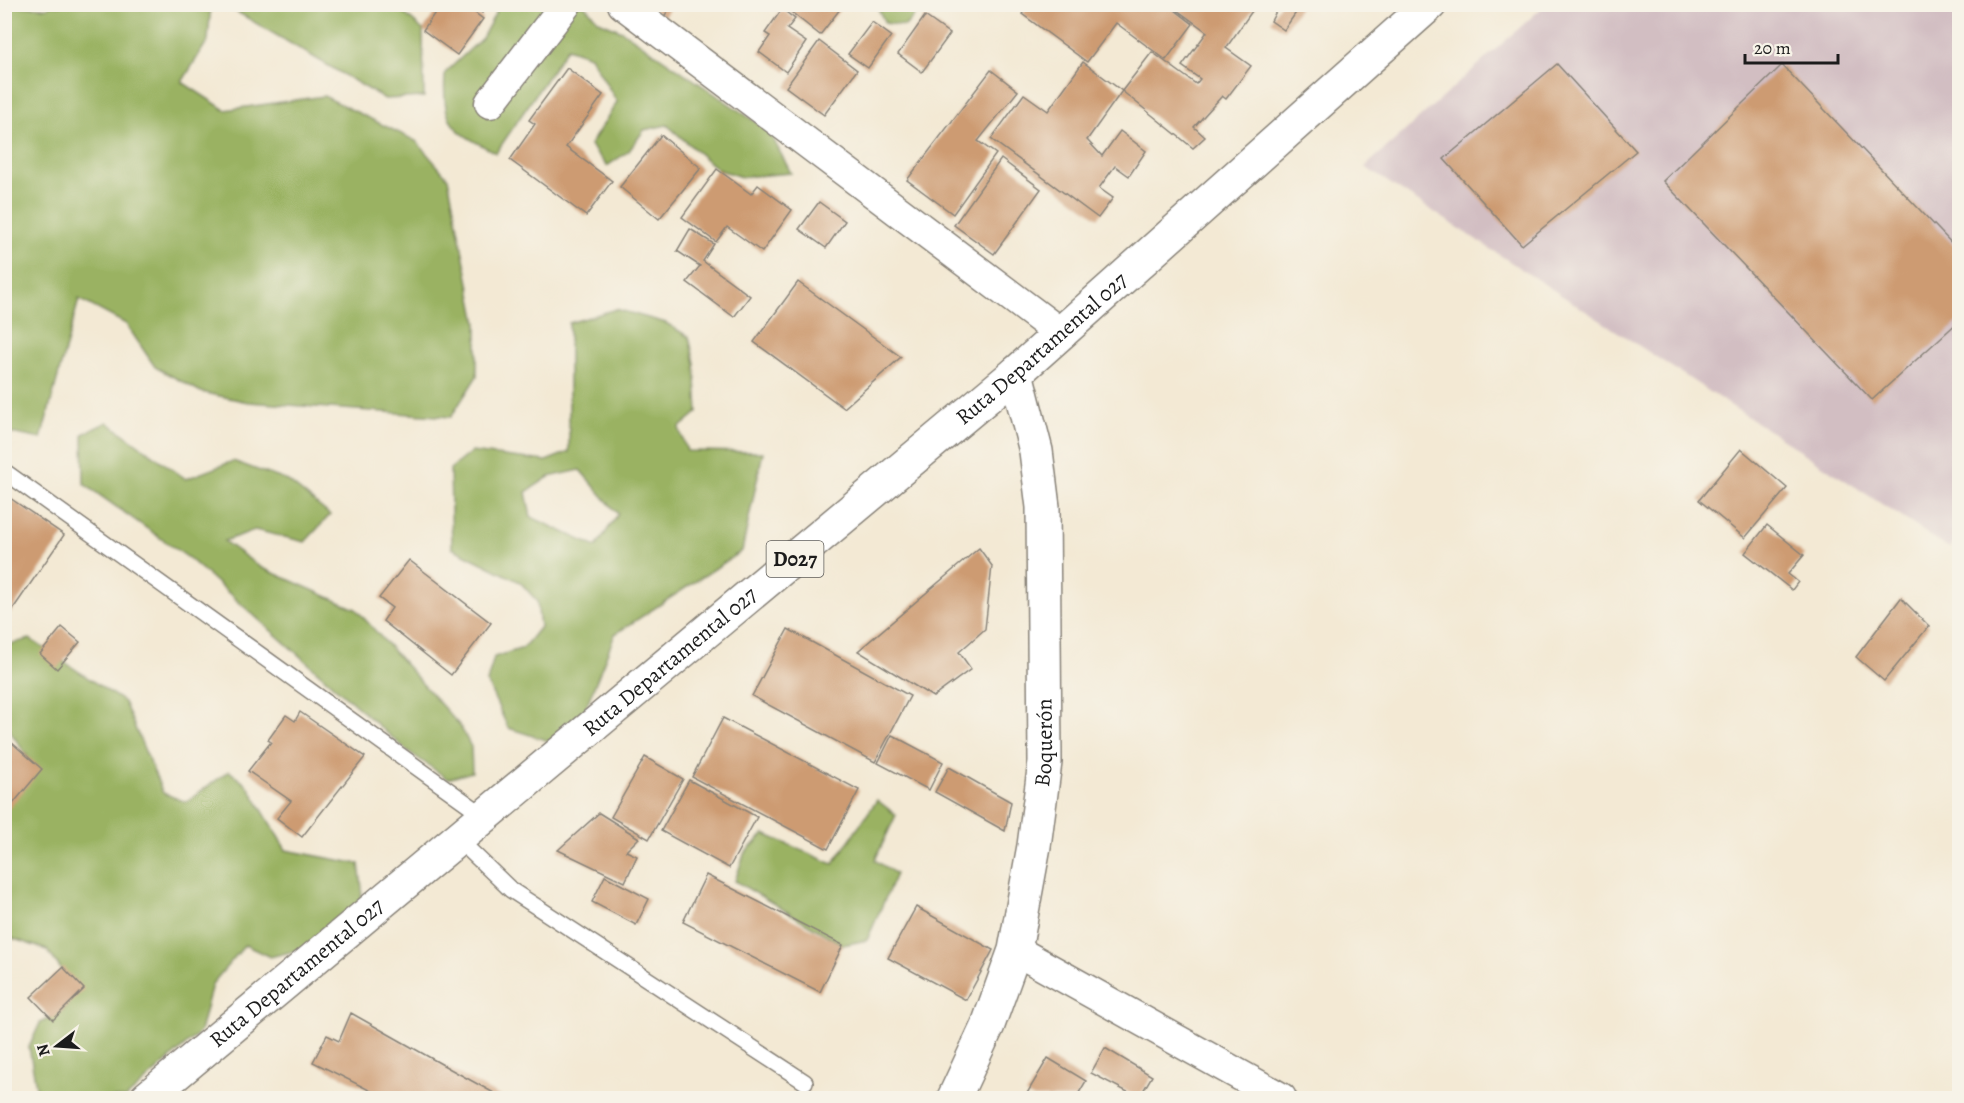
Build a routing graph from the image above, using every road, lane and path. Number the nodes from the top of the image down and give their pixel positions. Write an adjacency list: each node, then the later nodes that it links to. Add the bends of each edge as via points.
1 (566, 4): 4 (street)
2 (623, 4): 5 (street)
3 (1430, 4): 5 (main road, Ruta Departamental 027 / D027)
4 (490, 103)
5 (1060, 333): 6 (main road, Ruta Departamental 027 / D027)
6 (1016, 373): 8 (main road, Ruta Departamental 027 / D027); 10 (main road, Boquerón, via 1036,451 1042,507 1045,762)
7 (4, 471): 8 (lane)
8 (486, 817): 9 (main road, Ruta Departamental 027 / D027)
9 (459, 840): 11 (lane, via 511,890); 12 (main road, Ruta Departamental 027 / D027)
10 (1016, 950): 13 (main road, Boquerón); 14 (street)
11 (805, 1082)
12 (147, 1098)
13 (954, 1098)
14 (1281, 1098)

